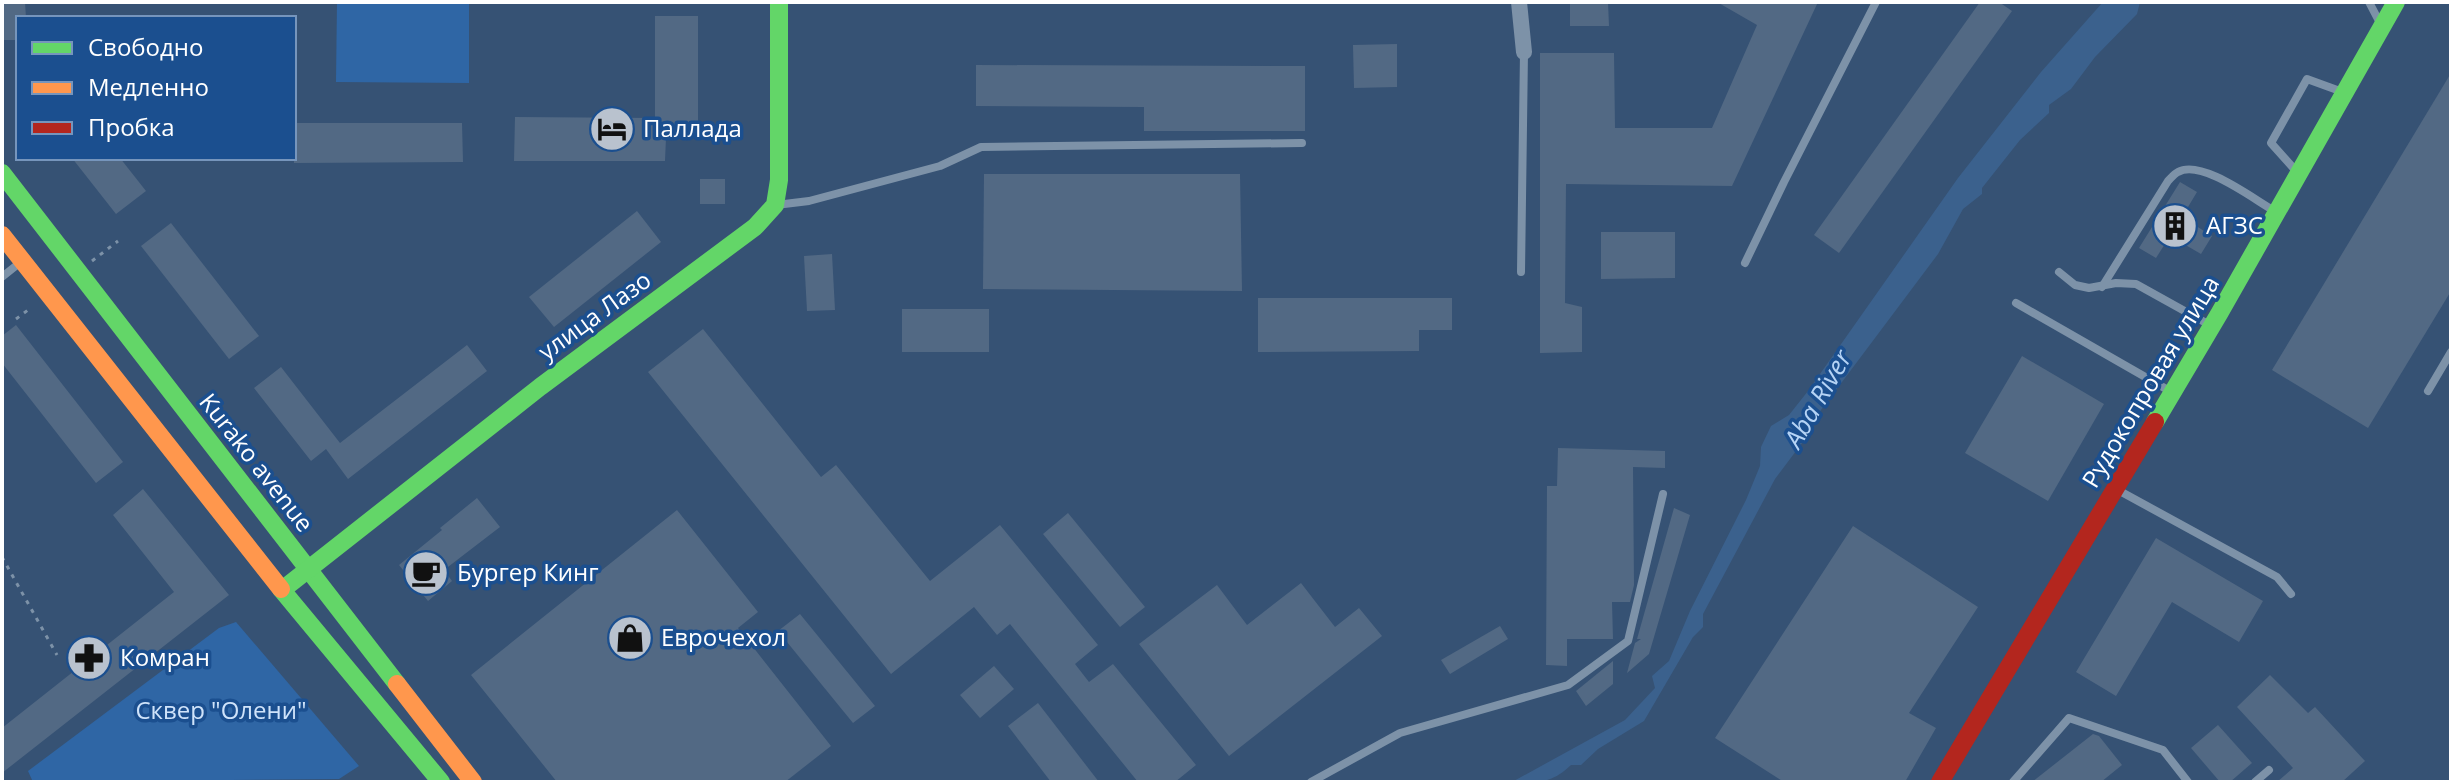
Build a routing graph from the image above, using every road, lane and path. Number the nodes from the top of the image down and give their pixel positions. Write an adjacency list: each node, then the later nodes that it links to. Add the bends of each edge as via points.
1 (779, 2): 12 (main road)
2 (1519, 2): 7 (street)
3 (1876, 2): 16 (lane)
4 (2369, 2): 6 (lane)
5 (2396, 2): 6 (main road, Рудокопровая улица)
6 (2382, 27): 8 (main road, Рудокопровая улица)
7 (1524, 52): 17 (lane)
8 (2345, 92): 11 (main road, Рудокопровая улица); 11 (lane, via 2307,79 2271,143)
9 (1302, 143): 12 (lane, via 981,147 940,166)
10 (2, 173): 29 (main road, Kurako avenue)
11 (2299, 174): 13 (main road, Рудокопровая улица)
12 (775, 205): 29 (main road, улица Лазо, via 755,227)
13 (2277, 212): 20 (lane, via 2214,175 2179,171); 22 (main road, Рудокопровая улица)
14 (2, 235): 15 (main road)
15 (22, 261): 19 (lane); 30 (main road)
16 (1745, 263)
17 (1521, 272)
18 (2059, 272): 20 (lane, via 2075,285)
19 (2, 277)
20 (2102, 287): 22 (lane, via 2136,284)
21 (2016, 303): 25 (lane)
22 (2212, 326): 25 (main road, Рудокопровая улица)
23 (2451, 352): 24 (lane)
24 (2428, 391)
25 (2172, 393): 26 (main road, Рудокопровая улица)
26 (2115, 489): 31 (lane, via 2277,577); 35 (main road, Рудокопровая улица)
27 (1663, 494): 37 (lane, via 1628,641 1568,685 1400,733)
28 (2, 557): 32 (path)
29 (307, 569): 30 (main road, улица Лазо); 34 (main road, Kurako avenue)
30 (282, 590): 36 (main road)
31 (2291, 594)
32 (57, 655)
33 (2269, 770): 40 (lane)
34 (467, 780)
35 (1943, 781)
36 (441, 782)
37 (1311, 782)
38 (2013, 782): 39 (lane, via 2069,718 2163,750)
39 (2188, 782)
40 (2255, 782)

